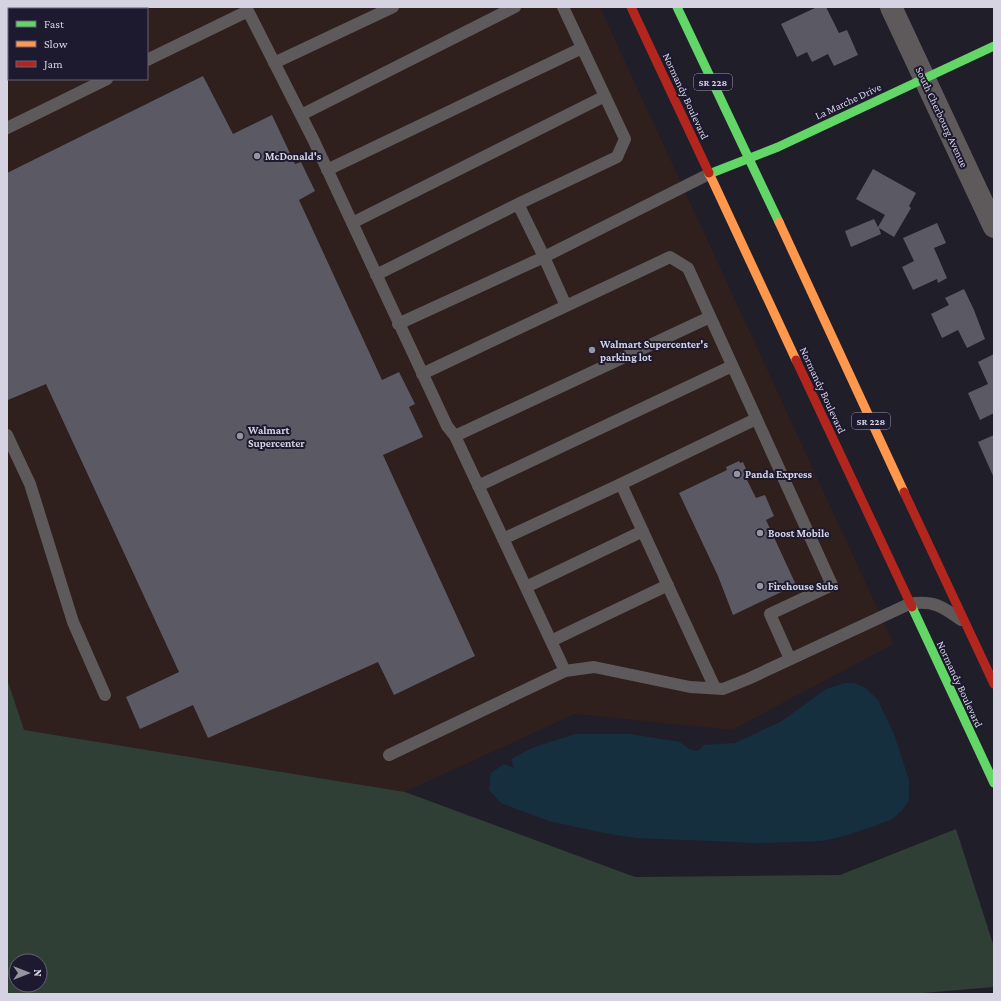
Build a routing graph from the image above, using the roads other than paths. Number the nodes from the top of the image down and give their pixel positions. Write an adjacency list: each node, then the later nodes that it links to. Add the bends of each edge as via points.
1 (393, 7): 11 (lane)
2 (515, 7): 15 (lane)
3 (563, 7): 9 (lane)
4 (631, 7): 19 (main road, Normandy Boulevard)
5 (677, 7): 17 (main road, SR 228)
6 (890, 7): 12 (street, South Cherbourg Avenue)
7 (250, 8): 10 (lane); 11 (lane)
8 (994, 46): 12 (main road, La Marche Drive)
9 (582, 48): 14 (lane); 18 (lane)
10 (148, 59)
11 (274, 63): 15 (lane)
12 (924, 78): 17 (main road, La Marche Drive); 22 (street, South Cherbourg Avenue)
13 (105, 80): 16 (lane)
14 (604, 96): 20 (lane, via 625,139 617,156); 21 (lane)
15 (301, 114): 18 (lane)
16 (7, 128)
17 (749, 158): 19 (main road, La Marche Drive); 40 (main road, SR 228)
18 (327, 170): 21 (lane)
19 (710, 174): 23 (lane); 39 (main road, Normandy Boulevard)
20 (518, 204): 23 (lane); 24 (lane)
21 (352, 223): 24 (lane)
22 (994, 227)
23 (544, 257): 25 (lane); 27 (lane)
24 (376, 275): 27 (lane)
25 (566, 306): 26 (lane, via 670,257 688,268); 29 (lane)
26 (710, 317): 28 (lane); 32 (lane)
27 (398, 324): 29 (lane)
28 (732, 366): 30 (lane); 34 (lane)
29 (422, 374): 32 (lane, via 447,426)
30 (756, 419): 33 (lane); 42 (lane, via 832,585 770,614)
31 (7, 435): 46 (lane, via 30,484 73,622)
32 (455, 436): 34 (lane)
33 (622, 484): 35 (lane); 36 (lane)
34 (478, 486): 36 (lane)
35 (643, 531): 37 (lane); 38 (lane)
36 (503, 539): 38 (lane)
37 (668, 585): 41 (lane); 45 (lane)
38 (526, 587): 41 (lane)
39 (909, 604): 40 (lane, via 923,602 939,606); 42 (lane); 48 (main road, Normandy Boulevard)
40 (966, 624): 44 (main road, SR 228)
41 (551, 641): 43 (lane)
42 (790, 659): 45 (lane, via 723,689)
43 (565, 671): 45 (lane, via 594,667 690,687); 47 (lane)
44 (994, 684)
45 (715, 688)
46 (105, 695)
47 (389, 755)
48 (994, 783)

